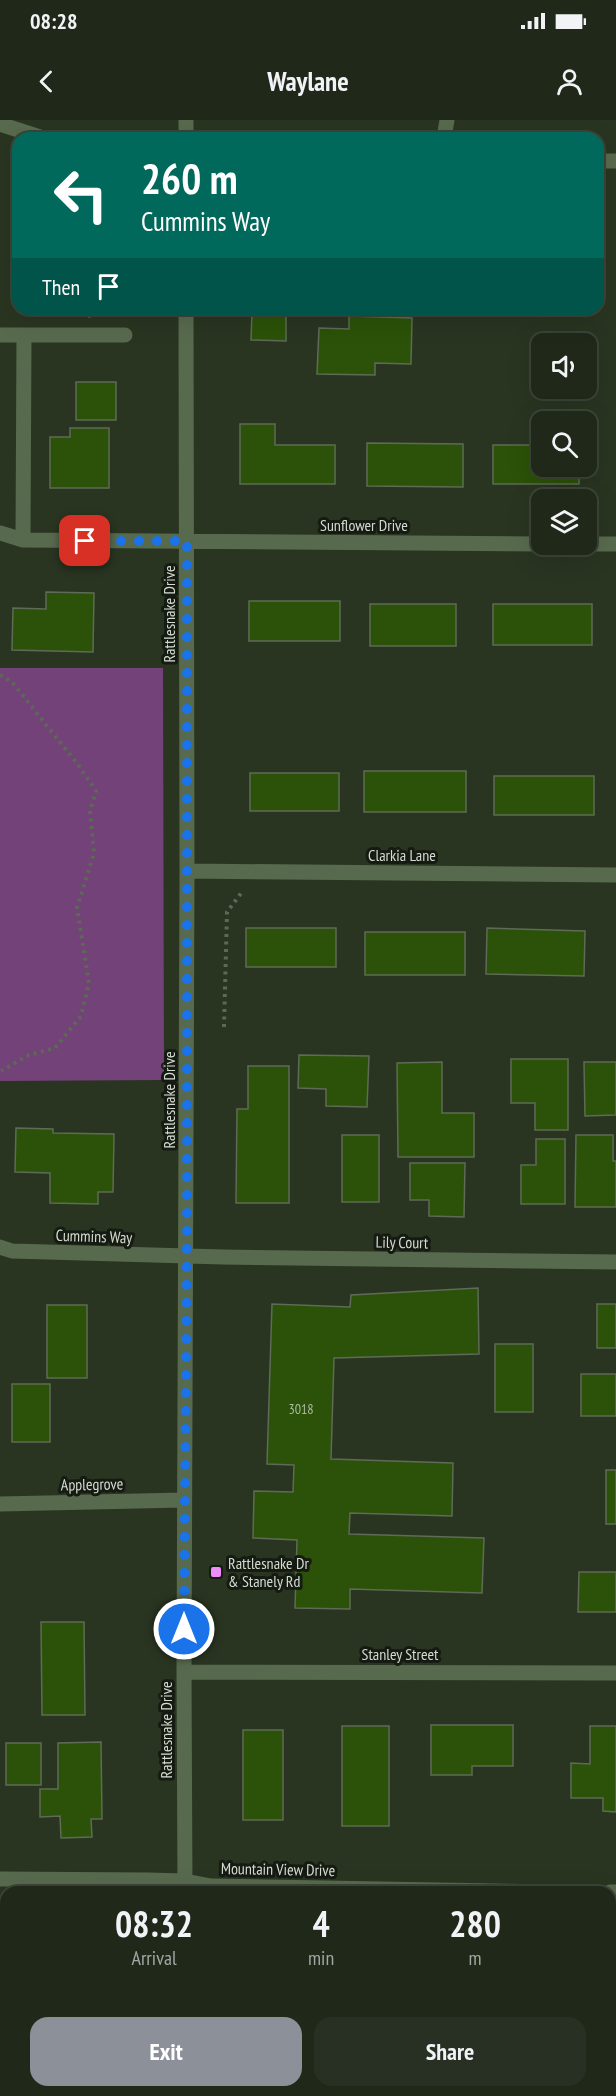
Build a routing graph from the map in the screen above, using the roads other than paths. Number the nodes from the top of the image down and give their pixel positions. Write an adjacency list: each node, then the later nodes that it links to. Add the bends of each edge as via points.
1 (0, 124): 2 (street)
2 (25, 132)
3 (186, 315): 9 (street, Rattlesnake Drive)
4 (0, 335): 5 (street)
5 (24, 335): 6 (street); 8 (street)
6 (125, 335)
7 (0, 533): 8 (street)
8 (23, 540): 9 (street)
9 (187, 541): 10 (street, Sunflower Drive); 13 (street, Rattlesnake Drive)
10 (531, 544)
11 (597, 544): 12 (street)
12 (616, 544)
13 (187, 871): 14 (street, Clarkia Lane); 16 (street, Rattlesnake Drive)
14 (616, 875)
15 (0, 1247): 16 (street, Cummins Way, via 12,1251)
16 (187, 1256): 17 (street, Lily Court); 18 (street, Rattlesnake Drive)
17 (616, 1262)
18 (184, 1500): 19 (street, Applegrove); 20 (street, Rattlesnake Drive)
19 (0, 1504)
20 (184, 1672): 21 (street, Stanley Street); 23 (street, Rattlesnake Drive)
21 (616, 1672)
22 (0, 1879): 23 (street, Mountain View Drive)
23 (185, 1886): 24 (street, Mountain View Drive)
24 (211, 1886)

